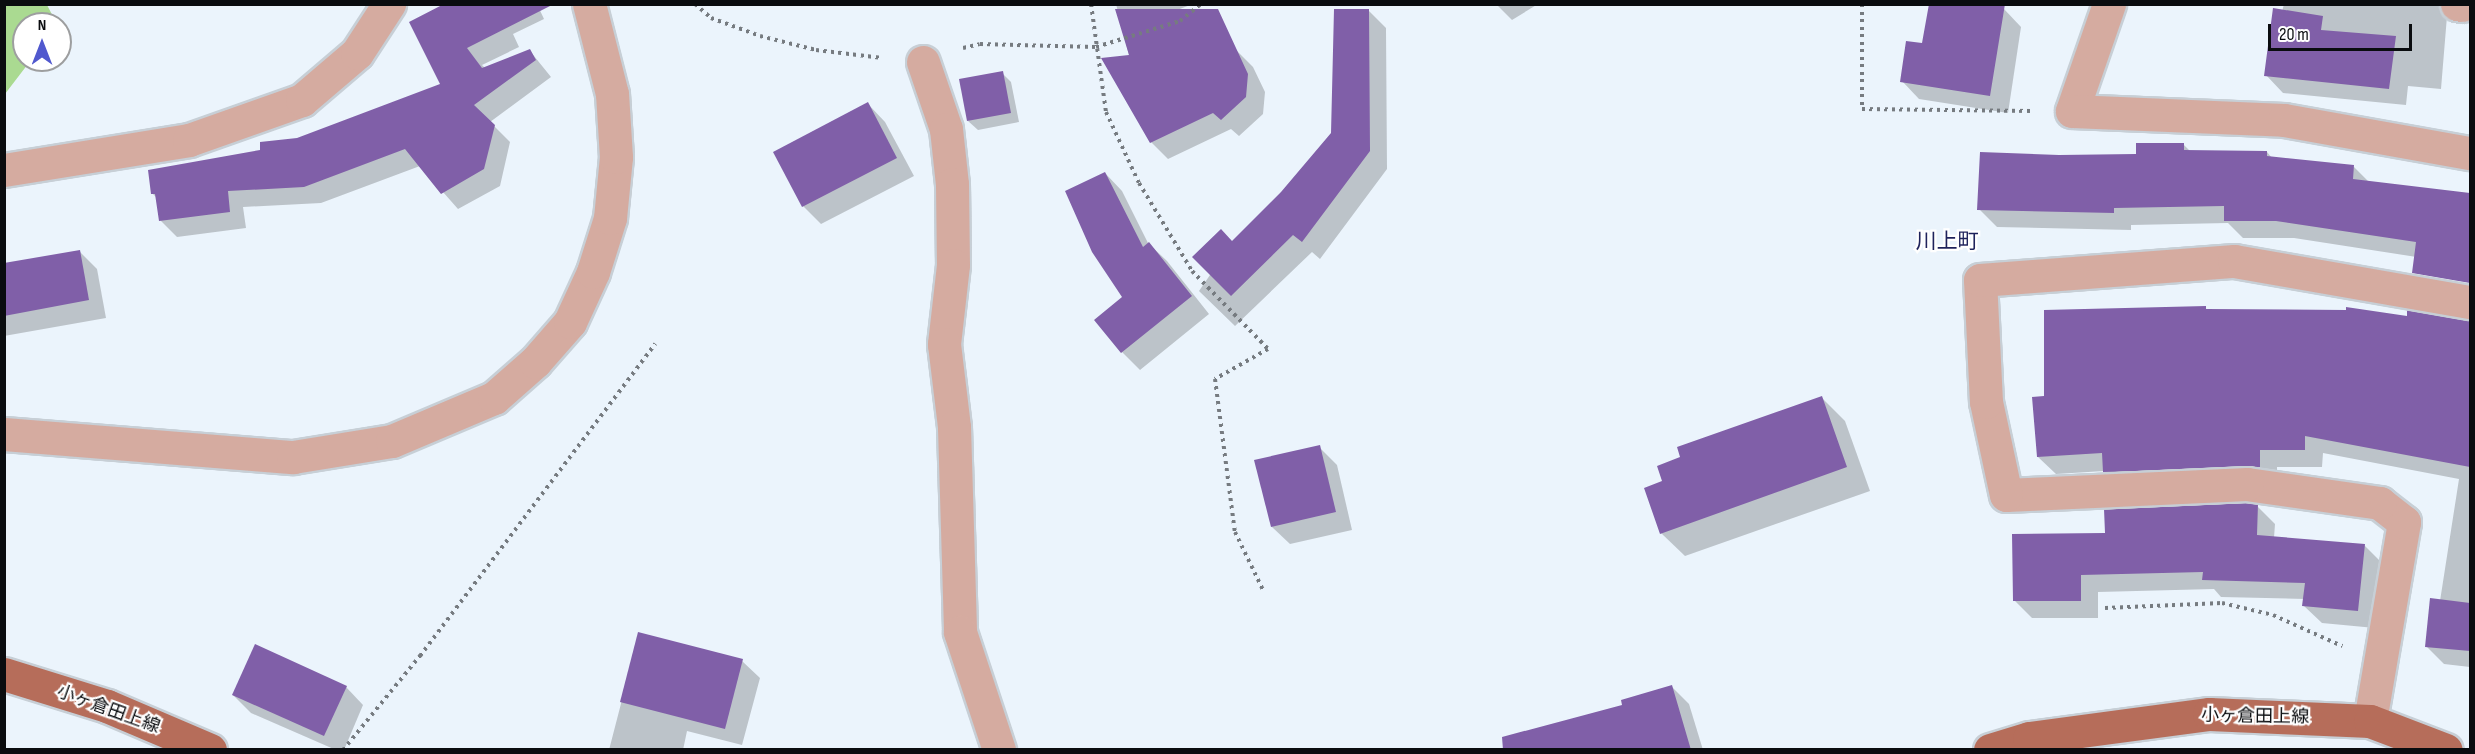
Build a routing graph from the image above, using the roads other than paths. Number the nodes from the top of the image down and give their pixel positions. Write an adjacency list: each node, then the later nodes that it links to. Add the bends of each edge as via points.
1 (389, 4): 8 (street, via 357,53 302,100 189,140)
2 (589, 4): 10 (street, via 612,94 616,157 610,218 593,272 570,322 535,362 494,398 392,441 293,457)
3 (2109, 4): 7 (street, via 2072,111 2284,120)
4 (2457, 4): 5 (street)
5 (2462, 5)
6 (923, 63): 14 (street, via 946,129 952,184 953,265 944,344 954,427 960,632)
7 (2470, 153)
8 (4, 170)
9 (2470, 302): 12 (street, via 2234,261 1980,280 1986,402 2006,495 2247,484 2380,503 2404,522)
10 (4, 434)
11 (4, 674): 13 (main road, 小ヶ倉田上線, via 106,706)
12 (2370, 721): 15 (main road, 小ヶ倉田上線, via 2209,714 2029,738); 16 (main road, 小ヶ倉田上線)
13 (210, 750)
14 (999, 750)
15 (1990, 750)
16 (2446, 750)

